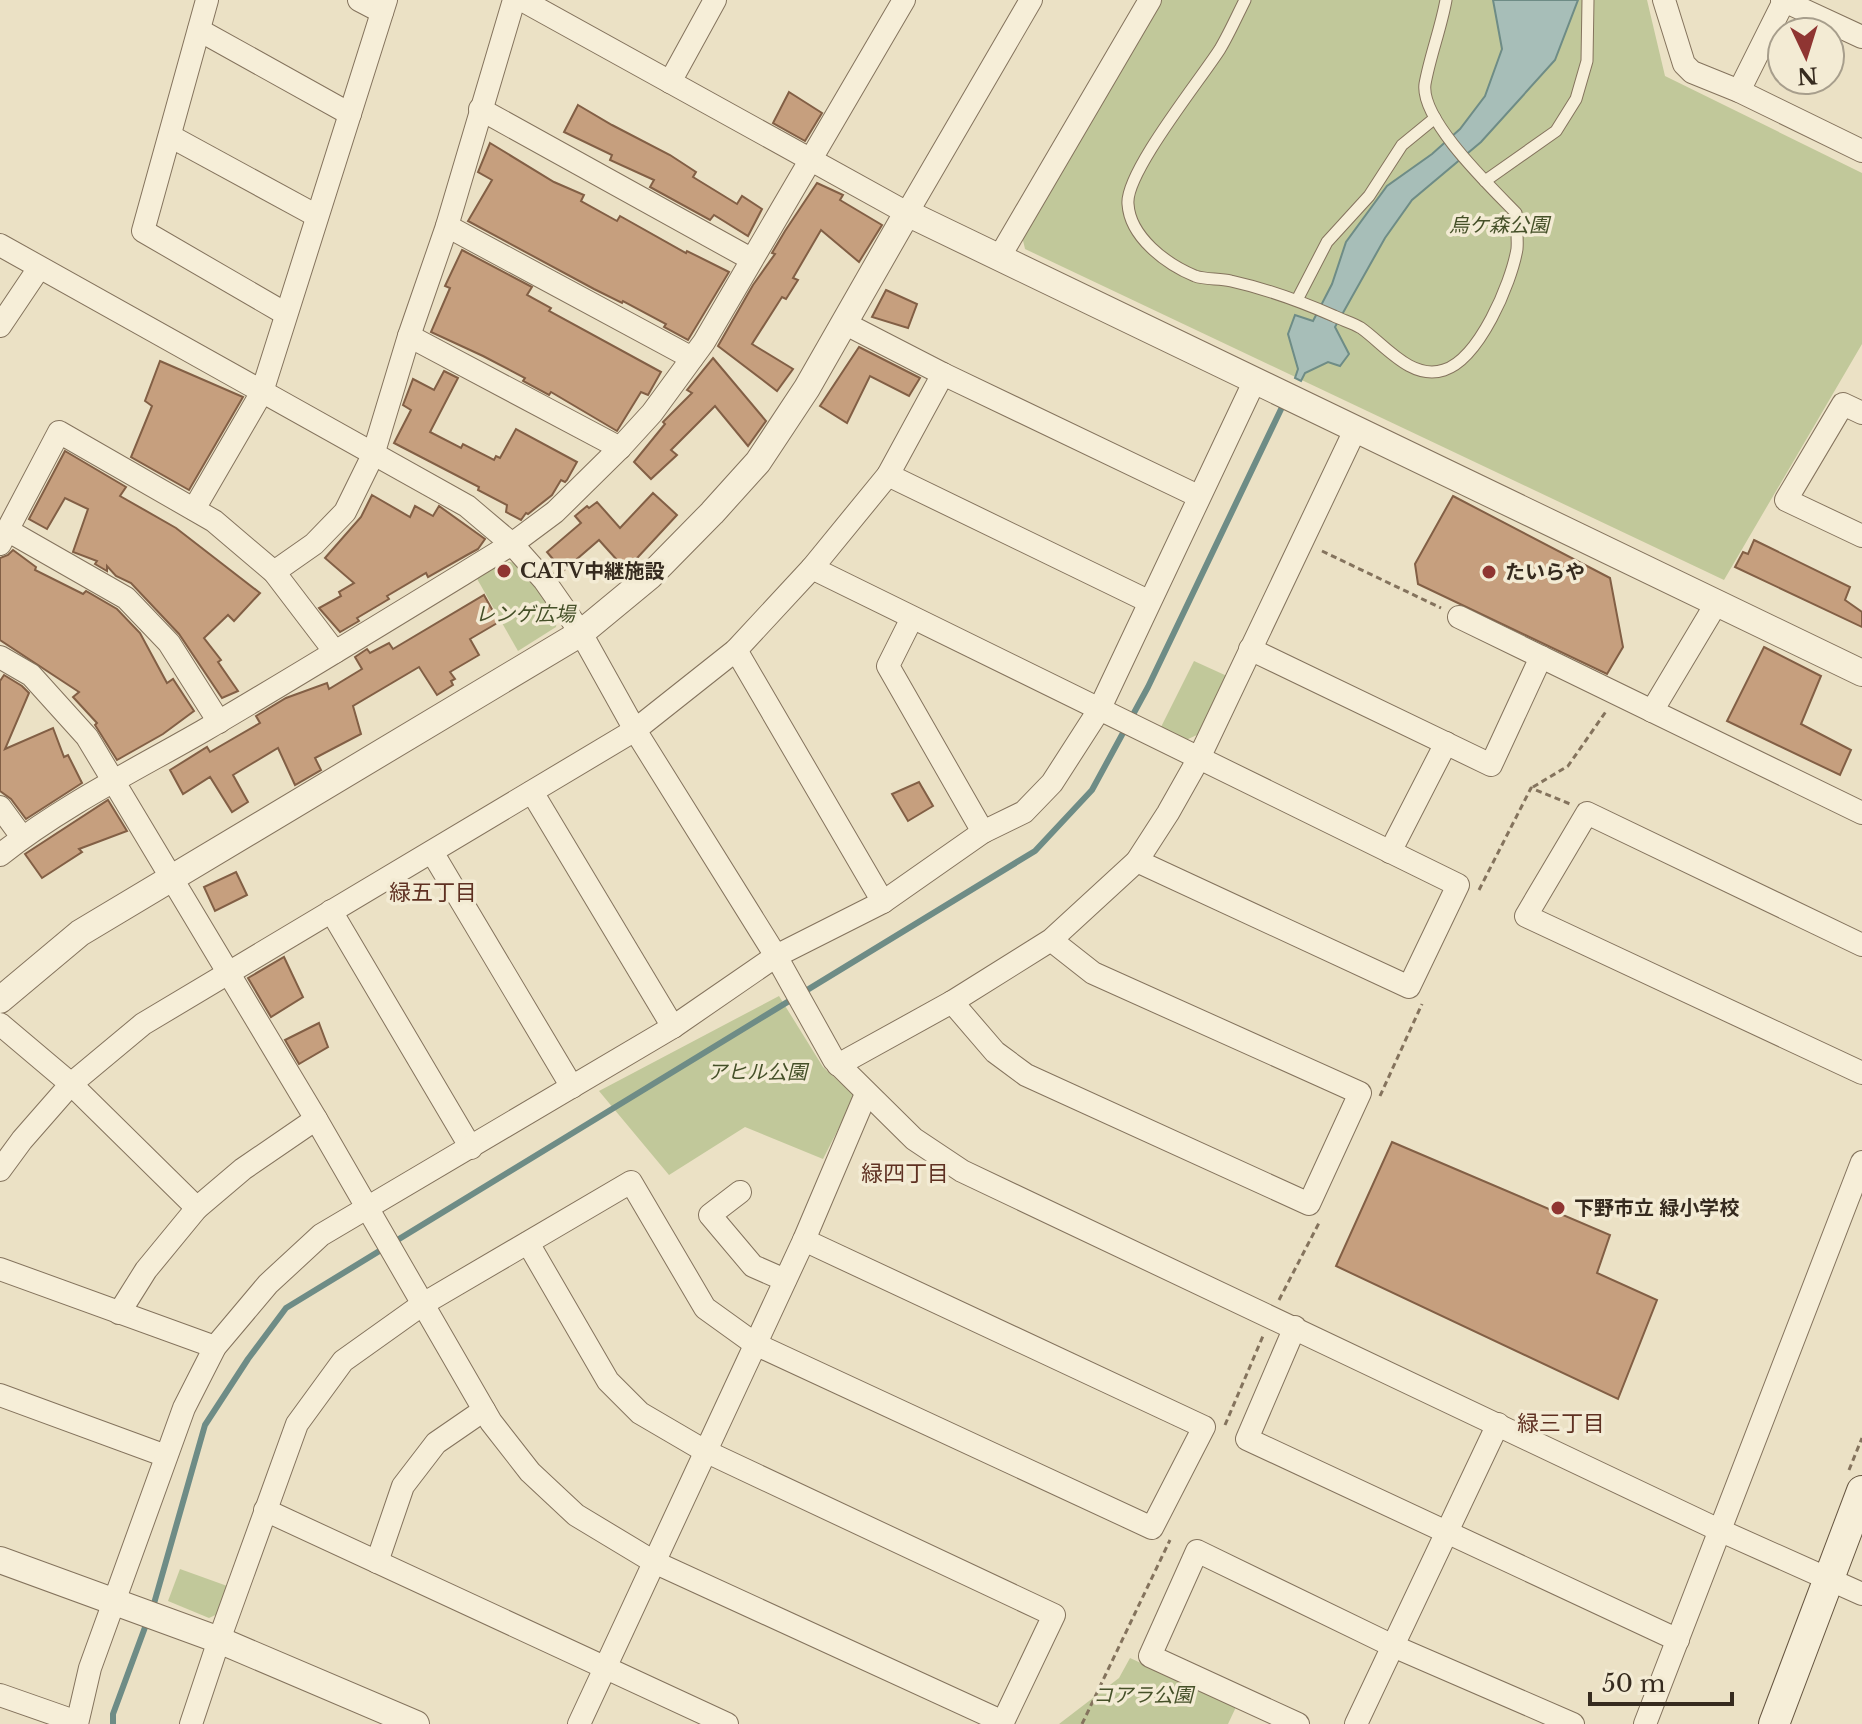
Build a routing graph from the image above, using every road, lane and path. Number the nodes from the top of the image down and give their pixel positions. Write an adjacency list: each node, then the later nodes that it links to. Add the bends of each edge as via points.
1 (207, 0): 15 (street)
2 (359, 0): 14 (street)
3 (514, 0): 19 (street)
4 (522, 0): 17 (street)
5 (715, 0): 17 (street)
6 (904, 0): 24 (street)
7 (1031, 0): 26 (street)
8 (1150, 0): 30 (street)
9 (1245, 0): 33 (lane, via 1222,46 1150,152 1127,202 1132,223 1172,264 1198,277)
10 (1446, 0): 21 (lane, via 1424,88)
11 (1588, 0): 25 (lane, via 1587,61 1576,99 1556,131)
12 (1664, 0): 18 (street, via 1684,64)
13 (1783, 0): 16 (street); 18 (street)
14 (384, 6): 20 (street)
15 (199, 30): 20 (street); 22 (street)
16 (1862, 37)
17 (670, 82): 24 (street)
18 (1739, 91): 23 (street)
19 (480, 109): 28 (street); 31 (street)
20 (350, 114): 27 (street)
21 (1435, 118): 25 (lane); 33 (lane, via 1402,145 1369,196 1327,242)
22 (170, 136): 27 (street); 34 (street, via 143,231)
23 (1862, 151)
24 (809, 160): 26 (street); 31 (street)
25 (1485, 181): 33 (lane, via 1516,213 1517,248 1490,318 1460,362 1442,372 1416,369 1390,355 1360,328)
26 (907, 213): 30 (street); 35 (street)
27 (317, 216): 34 (street)
28 (447, 226): 37 (street); 38 (street)
29 (0, 245): 32 (street)
30 (1000, 256): 40 (street)
31 (751, 259): 38 (street)
32 (39, 268): 36 (street); 41 (street)
33 (1297, 300)
34 (286, 314): 41 (street)
35 (844, 323): 39 (street); 59 (street, via 758,462 650,576)
36 (0, 326)
37 (409, 336): 44 (street); 45 (street)
38 (692, 358): 44 (street)
39 (943, 374): 46 (street); 47 (street)
40 (1255, 380): 43 (street); 47 (street)
41 (262, 392): 45 (street); 48 (street)
42 (1862, 413): 49 (street, via 1843,404 1786,500)
43 (1356, 428): 51 (street); 56 (street)
44 (620, 448): 52 (street, via 555,512)
45 (373, 455): 52 (street, via 467,506); 54 (street, via 345,512 314,544)
46 (888, 475): 53 (street); 55 (street)
47 (1198, 496): 55 (street)
48 (194, 509): 50 (street, via 59,432); 54 (street)
49 (1862, 536)
50 (4, 537): 69 (street, via 126,598 169,643)
51 (1303, 542): 57 (path); 60 (street)
52 (512, 544): 59 (street); 62 (street)
53 (812, 568): 58 (street); 61 (street)
54 (274, 572): 62 (street)
55 (1148, 601): 67 (street)
56 (1716, 604): 65 (street); 68 (street)
57 (1459, 617): 64 (street)
58 (912, 618): 67 (street); 79 (street, via 888,666)
59 (581, 633): 70 (street); 85 (street)
60 (1250, 649): 71 (street); 72 (street)
61 (736, 650): 70 (street); 87 (street)
62 (335, 652): 69 (street)
63 (0, 657): 73 (street, via 31,675 87,737)
64 (1541, 657): 66 (street); 71 (street, via 1491,765)
65 (1862, 673)
66 (1618, 694): 68 (street); 74 (path, via 1568,766)
67 (1099, 710): 72 (street); 79 (street, via 1052,783 1024,812)
68 (1652, 711): 78 (street)
69 (219, 722): 73 (street)
70 (635, 730): 75 (street); 91 (street)
71 (1446, 743): 82 (street)
72 (1199, 758): 82 (street); 84 (street)
73 (115, 782): 80 (street); 85 (street)
74 (1531, 788): 77 (path); 86 (path)
75 (532, 792): 81 (street); 97 (street)
76 (0, 807): 80 (street)
77 (1587, 813): 90 (street); 99 (street, via 1526,916)
78 (1862, 813)
79 (983, 832): 87 (street)
80 (22, 837): 83 (street)
81 (432, 852): 88 (street); 101 (street)
82 (1390, 852): 84 (street, via 1458,885 1409,987)
83 (0, 855)
84 (1137, 861): 89 (street)
85 (172, 877): 92 (street); 94 (street, via 80,933)
86 (1477, 894)
87 (883, 902): 91 (street)
88 (331, 911): 92 (street); 105 (street)
89 (1051, 940): 95 (street); 95 (street, via 1093,973 1360,1093 1309,1204 1026,1075 995,1052)
90 (1862, 945)
91 (776, 956): 97 (street); 98 (street)
92 (228, 971): 100 (street, via 143,1024); 104 (street)
93 (1426, 994): 103 (path)
94 (0, 1000)
95 (952, 1002): 98 (street)
96 (0, 1024): 100 (street)
97 (673, 1027): 101 (street)
98 (838, 1065): 102 (street)
99 (1862, 1073)
100 (71, 1084): 107 (street); 109 (street)
101 (572, 1087): 105 (street)
102 (866, 1094): 112 (street); 118 (street, via 914,1139 962,1171)
103 (1379, 1099)
104 (316, 1119): 109 (street); 110 (street)
105 (471, 1148): 110 (street)
106 (1862, 1162): 130 (street)
107 (0, 1170)
108 (740, 1192): 115 (street, via 710,1215 753,1266)
109 (197, 1208): 117 (street)
110 (367, 1208): 116 (street); 121 (street, via 321,1235 289,1264)
111 (1326, 1209): 118 (path)
112 (804, 1240): 115 (street); 120 (street, via 1204,1427 1152,1528)
113 (528, 1243): 116 (street); 120 (street, via 631,1182 705,1308); 126 (street, via 608,1381 640,1413)
114 (0, 1269): 117 (street)
115 (785, 1280): 120 (street)
116 (423, 1304): 123 (street); 129 (street, via 343,1361 297,1424)
117 (119, 1313): 121 (street)
118 (1271, 1316): 119 (street); 125 (path)
119 (1295, 1327): 124 (street); 131 (street, via 1247,1439)
120 (755, 1344): 126 (street)
121 (215, 1347): 127 (street)
122 (0, 1395): 127 (street)
123 (484, 1410): 134 (street, via 436,1443 403,1486); 135 (street, via 530,1472 576,1515)
124 (1498, 1424): 130 (street); 131 (street)
125 (1223, 1428)
126 (705, 1451): 135 (street); 135 (street, via 1054,1615 1003,1722)
127 (166, 1456): 138 (street)
128 (1862, 1491): 136 (main road)
129 (265, 1510): 134 (street); 139 (street)
130 (1719, 1530): 136 (street); 140 (street)
131 (1447, 1532): 140 (street); 141 (street)
132 (1169, 1541): 149 (path)
133 (0, 1560): 138 (street)
134 (377, 1562): 142 (street)
135 (654, 1562): 142 (street)
136 (1829, 1579): 137 (street); 154 (main road)
137 (1862, 1594)
138 (122, 1604): 139 (street); 144 (street, via 90,1668)
139 (219, 1640): 145 (street); 146 (street)
140 (1678, 1640): 153 (street)
141 (1393, 1646): 150 (street, via 1197,1551 1150,1656); 151 (street); 152 (street)
142 (605, 1667): 147 (street); 148 (street)
143 (0, 1695): 144 (street)
144 (77, 1723)
145 (191, 1724)
146 (416, 1724)
147 (579, 1724)
148 (727, 1724)
149 (1082, 1724)
150 (1298, 1724)
151 (1356, 1724)
152 (1573, 1724)
153 (1645, 1724)
154 (1774, 1724)

